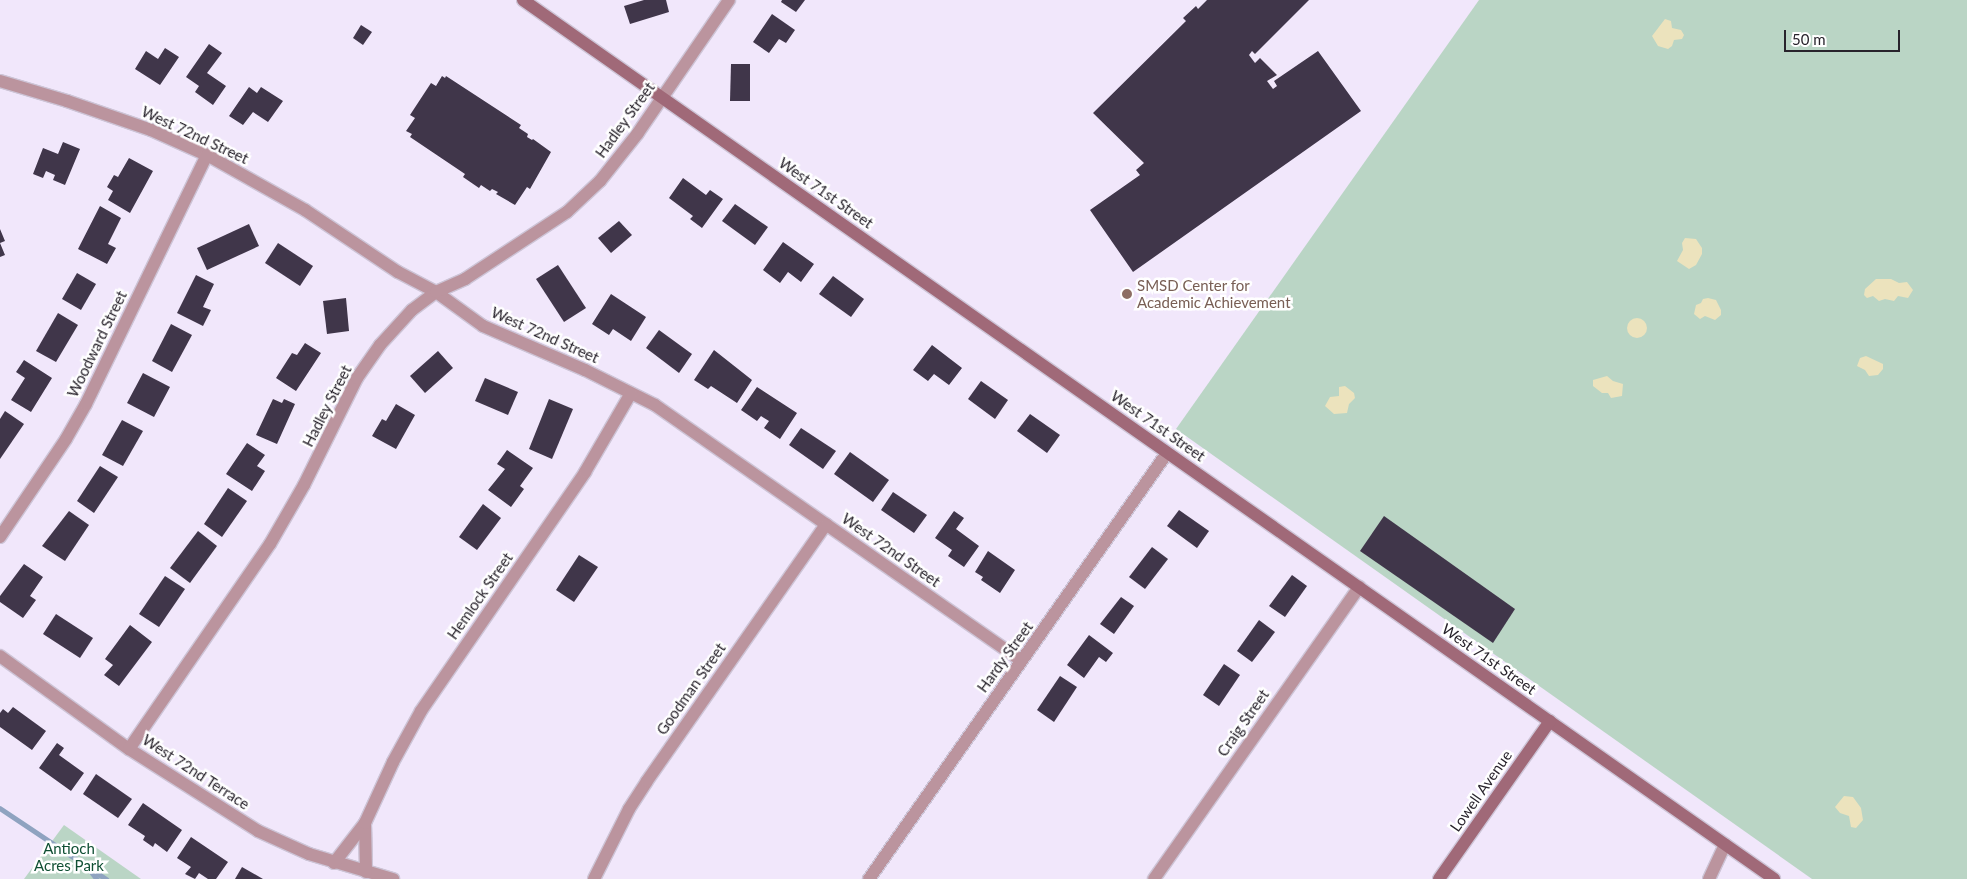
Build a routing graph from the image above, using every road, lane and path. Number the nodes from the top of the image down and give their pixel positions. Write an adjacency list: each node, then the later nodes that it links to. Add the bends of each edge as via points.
1 (523, 0): 4 (street, West 71st Street)
2 (729, 0): 4 (street, Hadley Street)
3 (0, 81): 5 (street, West 72nd Street, via 151,130)
4 (662, 98): 6 (street, Hadley Street, via 619,159 567,212 465,279); 8 (street, West 71st Street)
5 (207, 155): 6 (street, West 72nd Street, via 305,210 398,272); 10 (street, Woodward Street, via 86,404)
6 (436, 292): 7 (street, West 72nd Street, via 483,326); 15 (street, Hadley Street, via 412,310 380,345 357,378 304,486 270,544)
7 (631, 393): 9 (street, West 72nd Street, via 655,405); 16 (street, Hemlock Street, via 585,472 422,711)
8 (1168, 453): 11 (street, West 71st Street); 13 (street, Hardy Street)
9 (826, 524): 13 (street, West 72nd Street); 21 (street, Goodman Street, via 646,781)
10 (0, 538)
11 (1359, 587): 14 (street, West 71st Street); 23 (street, Craig Street)
12 (0, 656): 15 (street, West 72nd Terrace)
13 (1021, 660): 22 (street, Hardy Street)
14 (1550, 722): 17 (street, West 71st Street); 24 (street, Lowell Avenue)
15 (129, 749): 18 (street, West 72nd Terrace, via 258,831)
16 (365, 823): 18 (street, Hemlock Street); 19 (street, Hemlock Street)
17 (1725, 844): 25 (street); 26 (street, West 71st Street)
18 (334, 863): 19 (street, West 72nd Terrace)
19 (366, 872): 20 (street, West 72nd Terrace)
20 (393, 879)
21 (594, 879)
22 (869, 879)
23 (1154, 879)
24 (1439, 879)
25 (1709, 879)
26 (1774, 879)

